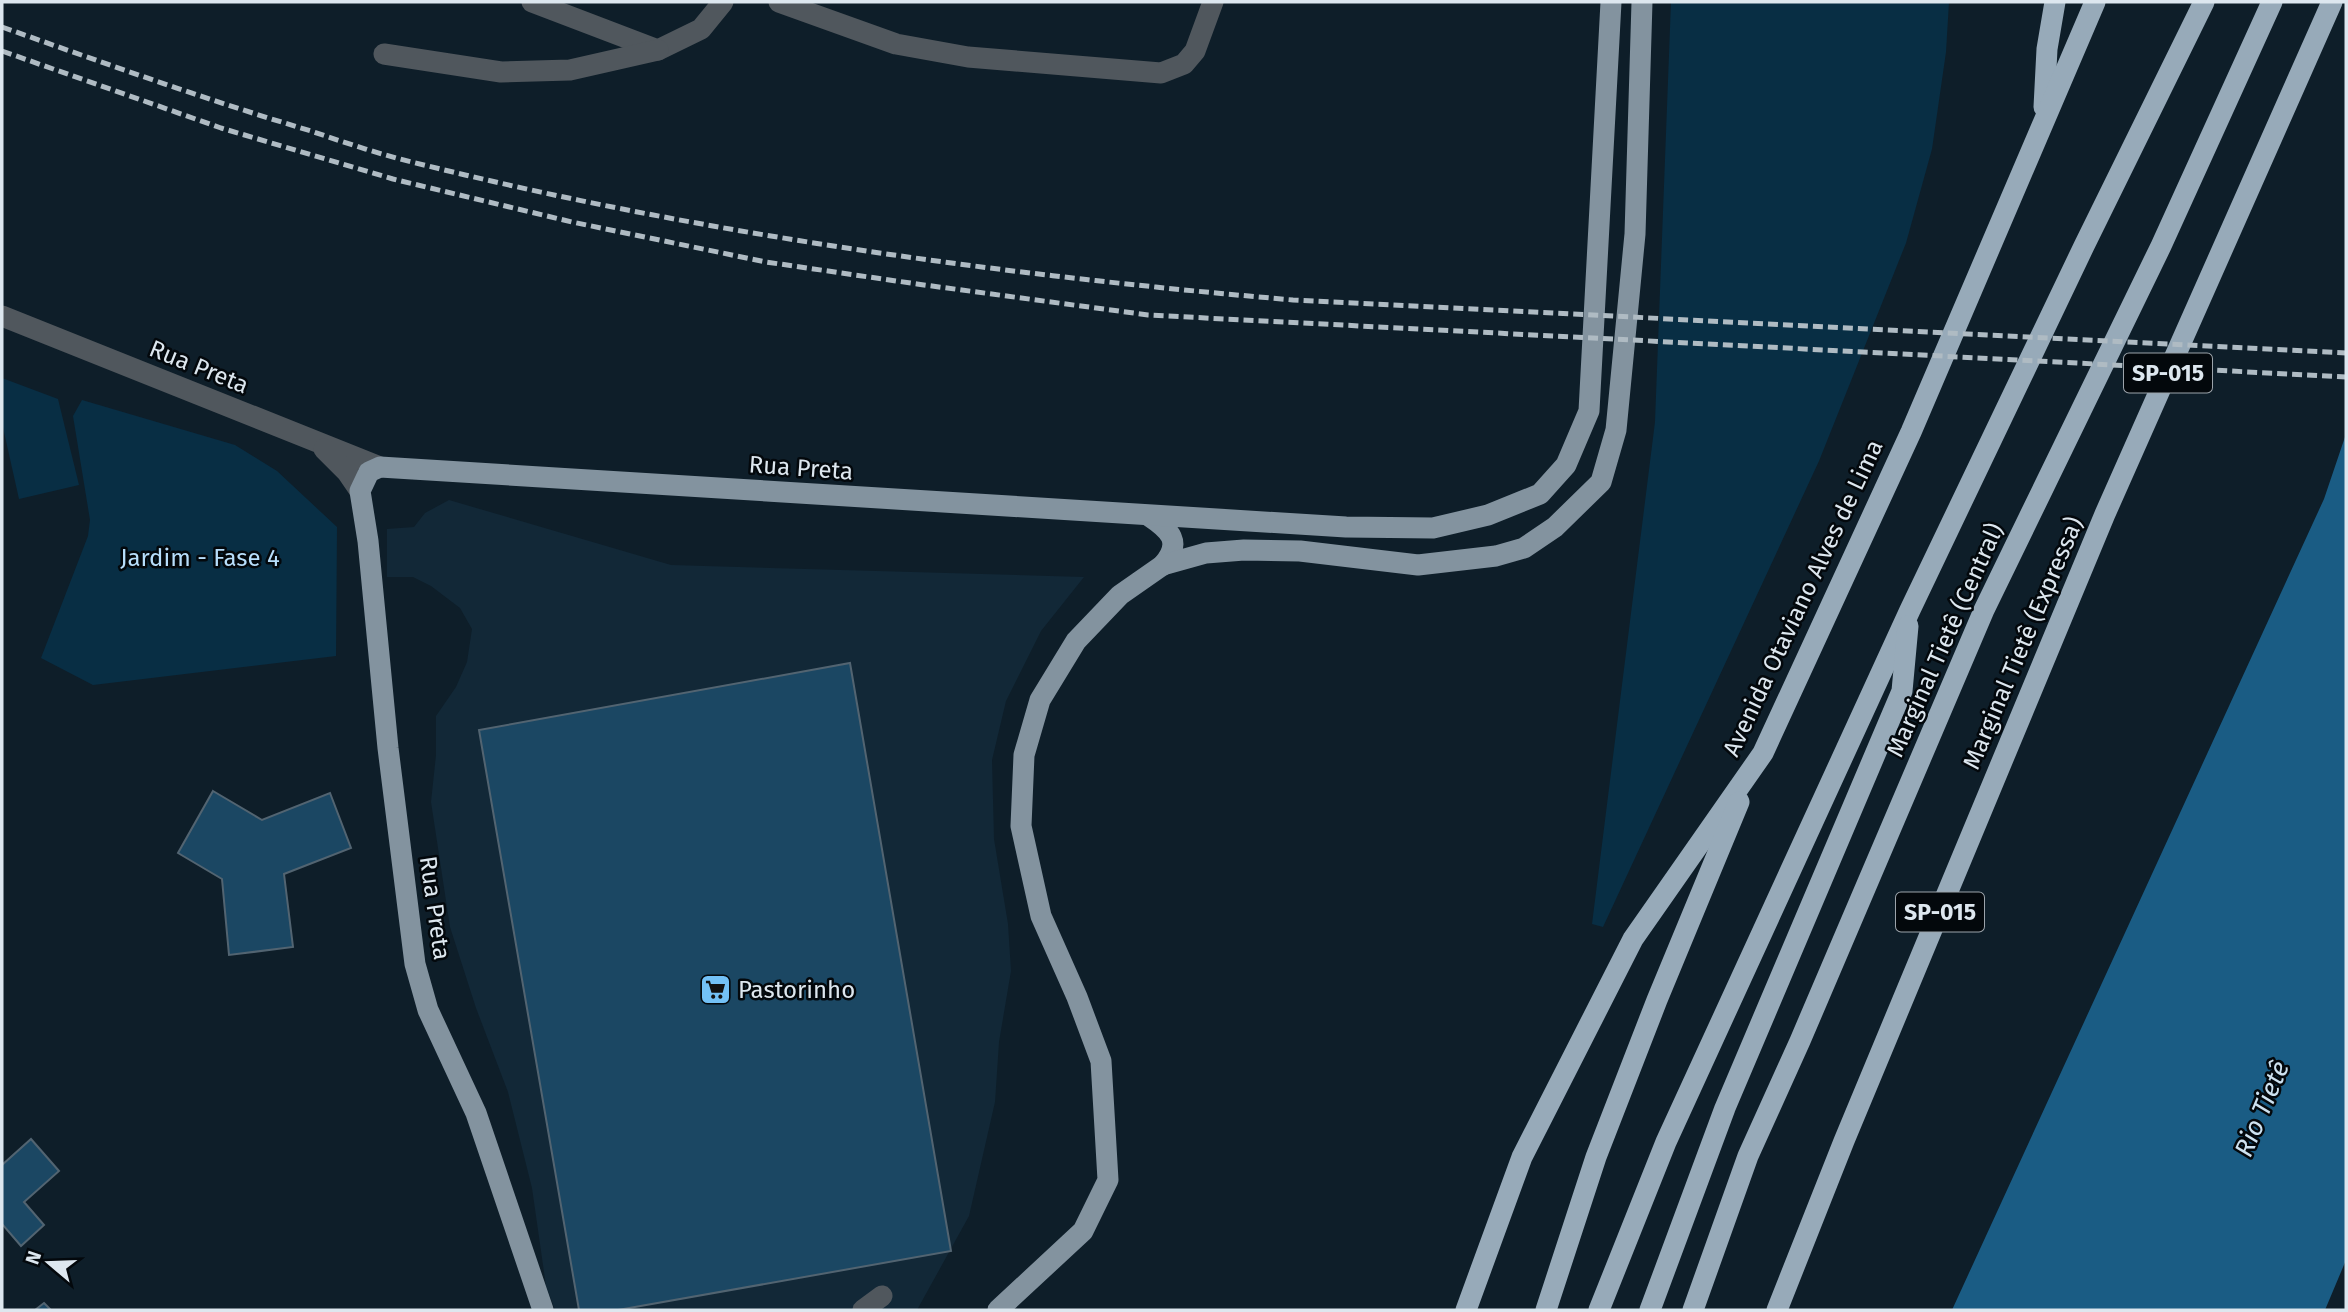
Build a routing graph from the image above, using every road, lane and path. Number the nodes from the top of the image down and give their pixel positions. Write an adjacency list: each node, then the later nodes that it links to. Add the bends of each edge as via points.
1 (532, 2): 12 (street)
2 (723, 2): 12 (street, via 701,29)
3 (779, 2): 4 (street, via 896,44 968,57 1161,73 1184,64 1195,51)
4 (1213, 2)
5 (1611, 2): 19 (main road, Rua Preta, via 1589,411 1566,464 1540,494 1488,515 1433,528)
6 (1642, 2): 20 (main road, via 1635,234 1616,430 1601,482 1555,527 1524,548 1496,556 1418,565 1300,551 1244,550 1206,553)
7 (2055, 2): 14 (highway)
8 (2095, 2): 14 (highway, Avenida Otaviano Alves de Lima)
9 (2204, 2): 21 (highway, Marginal Tietê (Central))
10 (2272, 2): 31 (highway, Marginal Tietê (Central) / SP-015, via 2161,246 1984,610 1748,1156)
11 (2332, 2): 32 (highway, Marginal Tietê (Expressa) / SP-015, via 2105,514)
12 (658, 50): 13 (street, via 570,70 501,72)
13 (384, 54)
14 (2043, 120): 22 (highway, Avenida Otaviano Alves de Lima, via 1911,432)
15 (2, 316): 16 (street, Rua Preta)
16 (317, 443): 17 (street); 18 (street, Rua Preta)
17 (380, 467): 18 (main road, via 369,472); 19 (main road, Rua Preta)
18 (360, 491): 24 (main road, Rua Preta, via 415,964 428,1010 476,1113)
19 (1158, 517): 20 (main road, via 1173,543 1172,555)
20 (1163, 565): 26 (main road, via 1119,595 1076,641 1041,700 1024,755 1021,826 1041,916 1101,1061 1108,1180 1083,1231)
21 (1910, 610): 29 (highway, Marginal Tietê (Central), via 1666,1142); 30 (highway, via 1902,691 1725,1108)
22 (1763, 753): 27 (highway, Avenida Otaviano Alves de Lima, via 1633,939 1522,1157); 28 (highway, via 1657,1000 1596,1157)
23 (882, 1296): 25 (street)
24 (543, 1310)
25 (863, 1310)
26 (998, 1310)
27 (1466, 1310)
28 (1546, 1310)
29 (1599, 1310)
30 (1650, 1310)
31 (1693, 1310)
32 (1777, 1310)

